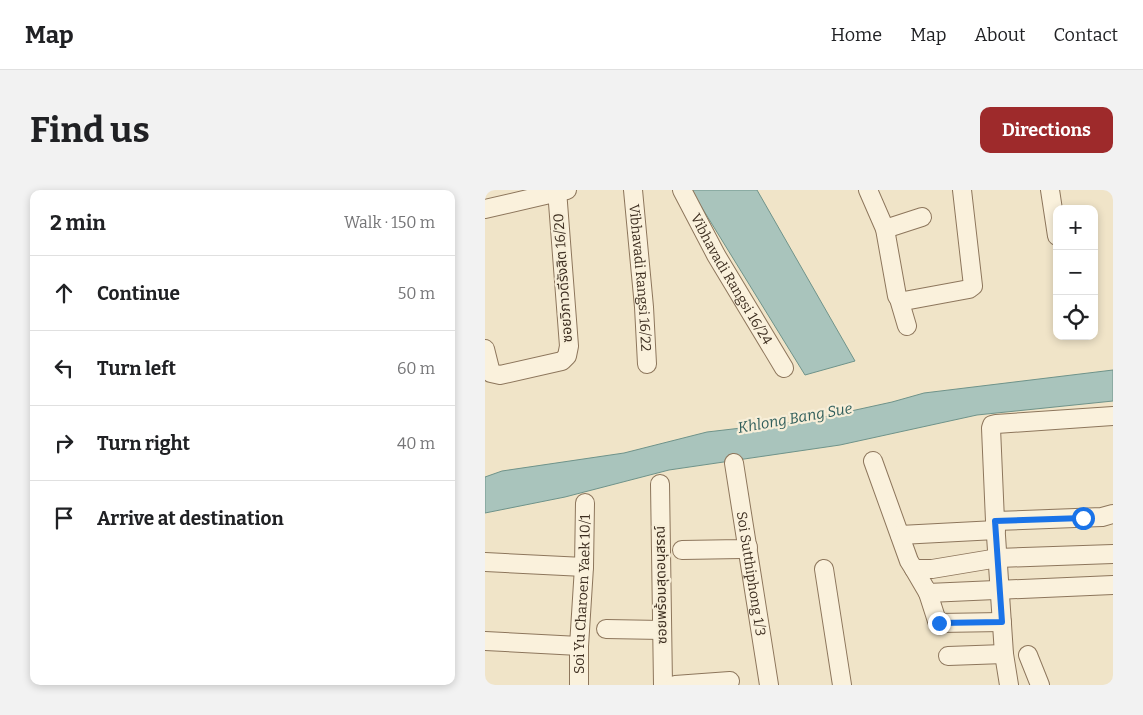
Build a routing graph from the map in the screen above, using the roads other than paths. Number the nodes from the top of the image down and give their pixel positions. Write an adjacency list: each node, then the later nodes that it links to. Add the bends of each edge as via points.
1 (633, 190): 14 (street, Vibhavadi Rangsi 16/22)
2 (682, 190): 15 (street, Vibhavadi Rangsi 16/24, via 716,255)
3 (868, 190): 10 (street)
4 (962, 190): 11 (street, via 973,286 950,293 904,301)
5 (1050, 190): 8 (street)
6 (560, 191): 7 (street); 13 (street, ซอยวิภาวดีรังสิต 16/20, via 567,356 561,361 501,375 492,374 489,370)
7 (485, 209)
8 (1053, 210)
9 (922, 217): 10 (street)
10 (885, 229): 11 (street)
11 (899, 299): 12 (street)
12 (907, 326)
13 (485, 349)
14 (647, 364)
15 (784, 368)
16 (1113, 416): 22 (street, via 992,425)
17 (873, 461): 23 (street)
18 (734, 463): 24 (street, Soi Sutthiphong 1/3)
19 (660, 484): 37 (street, ซอยพร้อมสุดอนุสรณ์)
20 (585, 503): 29 (street, Soi Yu Charoen Yaek 10/1)
21 (1113, 514): 22 (street, via 1102,518)
22 (995, 525): 23 (street); 27 (street)
23 (900, 536): 31 (street)
24 (748, 547): 25 (street, via 741,550); 47 (street, Soi Sutthiphong 1/3)
25 (682, 550)
26 (1113, 554): 27 (street)
27 (998, 558): 31 (street, via 932,570); 33 (street)
28 (485, 562): 29 (street)
29 (584, 567): 39 (street, Soi Yu Charoen Yaek 10/1)
30 (824, 569): 48 (street)
31 (913, 569): 34 (street)
32 (1113, 585): 33 (street)
33 (1000, 591): 34 (street); 35 (street)
34 (928, 593): 35 (street, via 939,623)
35 (1002, 622): 40 (street)
36 (606, 629): 37 (street)
37 (662, 630): 45 (street, ซอยพร้อมสุดอนุสรณ์)
38 (485, 641): 39 (street)
39 (579, 646): 44 (street, Soi Yu Charoen Yaek 10/1)
40 (1004, 654): 42 (street); 50 (street)
41 (1027, 654): 51 (street)
42 (948, 656)
43 (729, 681): 46 (street)
44 (579, 685)
45 (663, 685)
46 (675, 685)
47 (769, 685)
48 (842, 685)
49 (1003, 685): 50 (street)
50 (1009, 685)
51 (1040, 685)

